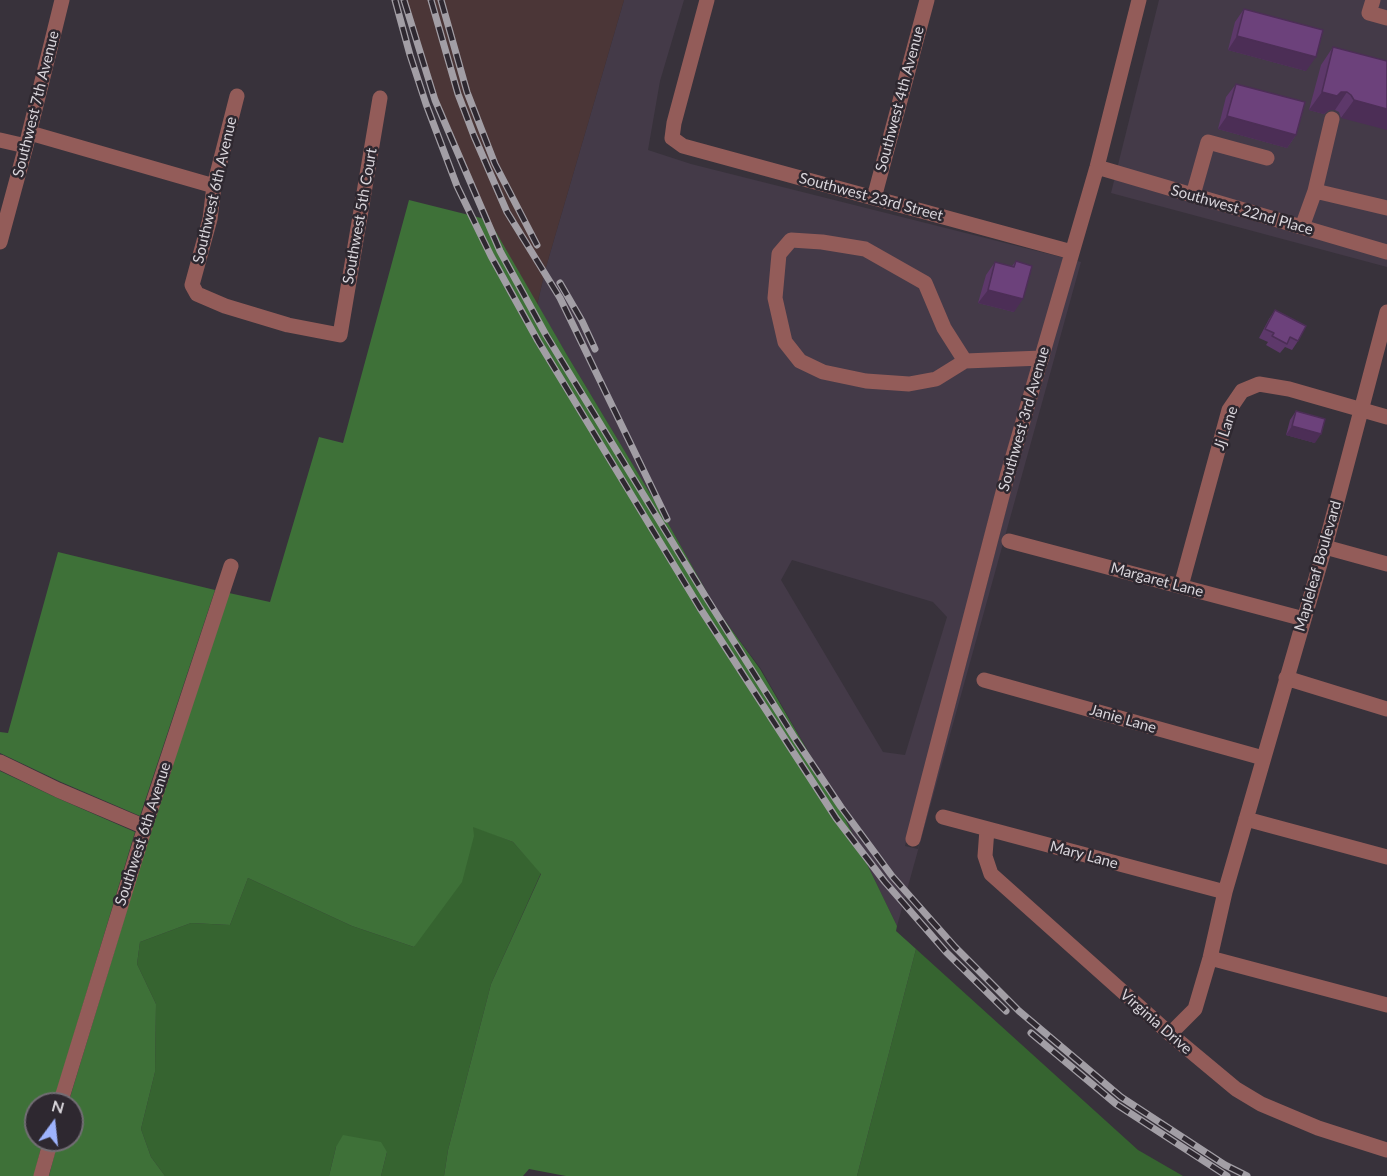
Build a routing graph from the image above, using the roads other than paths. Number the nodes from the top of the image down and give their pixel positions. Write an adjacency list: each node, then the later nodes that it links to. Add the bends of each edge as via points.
1 (62, 0): 11 (street, Southwest 7th Avenue)
2 (707, 0): 17 (street, Southwest 23rd Street, via 672,138 683,146)
3 (927, 0): 17 (street, Southwest 4th Avenue)
4 (1139, 0): 13 (street, Southwest 3rd Avenue)
5 (1372, 0): 6 (street, via 1369,13)
6 (1387, 18)
7 (237, 96): 14 (street, Southwest 6th Avenue)
8 (380, 98): 23 (street, Southwest 5th Court, via 340,334 288,326 225,306 197,294)
9 (1332, 120): 15 (street)
10 (0, 140): 11 (street)
11 (28, 140): 14 (street); 20 (street, Southwest 7th Avenue)
12 (1266, 158): 16 (street, via 1208,142)
13 (1097, 166): 16 (street, Southwest 22nd Place); 21 (street, Southwest 3rd Avenue)
14 (214, 186): 23 (street, Southwest 6th Avenue, via 210,219)
15 (1315, 191): 18 (street); 19 (street)
16 (1193, 195): 19 (street, Southwest 22nd Place)
17 (874, 198): 21 (street, Southwest 23rd Street)
18 (1387, 208)
19 (1302, 227): 22 (street, Southwest 22nd Place)
20 (0, 242)
21 (1072, 252): 25 (street, Southwest 3rd Avenue)
22 (1387, 252)
23 (192, 285)
24 (1387, 312): 27 (street, Mapleleaf Boulevard)
25 (1042, 358): 26 (street); 44 (street, Southwest 3rd Avenue, via 1008,473)
26 (965, 361): 26 (street, via 944,328 925,283 865,249 791,240 779,254 775,298 785,342 800,361 823,372 909,384 936,379)
27 (1360, 410): 28 (street, Jj Lane); 30 (street, Mapleleaf Boulevard); 33 (street, Jj Lane, via 1289,388 1258,384 1242,391 1229,410)
28 (1387, 417)
29 (1009, 541): 33 (street, Margaret Lane)
30 (1325, 547): 31 (street); 34 (street, Mapleleaf Boulevard)
31 (1387, 564)
32 (231, 566): 42 (street, Southwest 6th Avenue)
33 (1181, 586): 34 (street, Margaret Lane)
34 (1304, 619): 35 (street, Mapleleaf Boulevard)
35 (1286, 678): 37 (street); 38 (street, Mapleleaf Boulevard)
36 (984, 680): 38 (street, Janie Lane)
37 (1387, 709)
38 (1263, 758): 41 (street, Mapleleaf Boulevard)
39 (0, 762): 42 (street)
40 (943, 817): 43 (street, Mary Lane)
41 (1246, 819): 45 (street); 46 (street, Mapleleaf Boulevard)
42 (144, 827): 50 (street, Southwest 6th Avenue)
43 (987, 829): 46 (street, Mary Lane); 49 (street, Virginia Drive, via 985,856 991,874)
44 (913, 839)
45 (1387, 857)
46 (1225, 892): 47 (street, Mapleleaf Boulevard)
47 (1210, 958): 48 (street); 49 (street, Mapleleaf Boulevard, via 1195,1009)
48 (1387, 1005)
49 (1170, 1034): 51 (street, Virginia Drive, via 1236,1089 1261,1104)
50 (64, 1092)
51 (1387, 1150)
52 (48, 1152): 53 (street)
53 (41, 1176)

